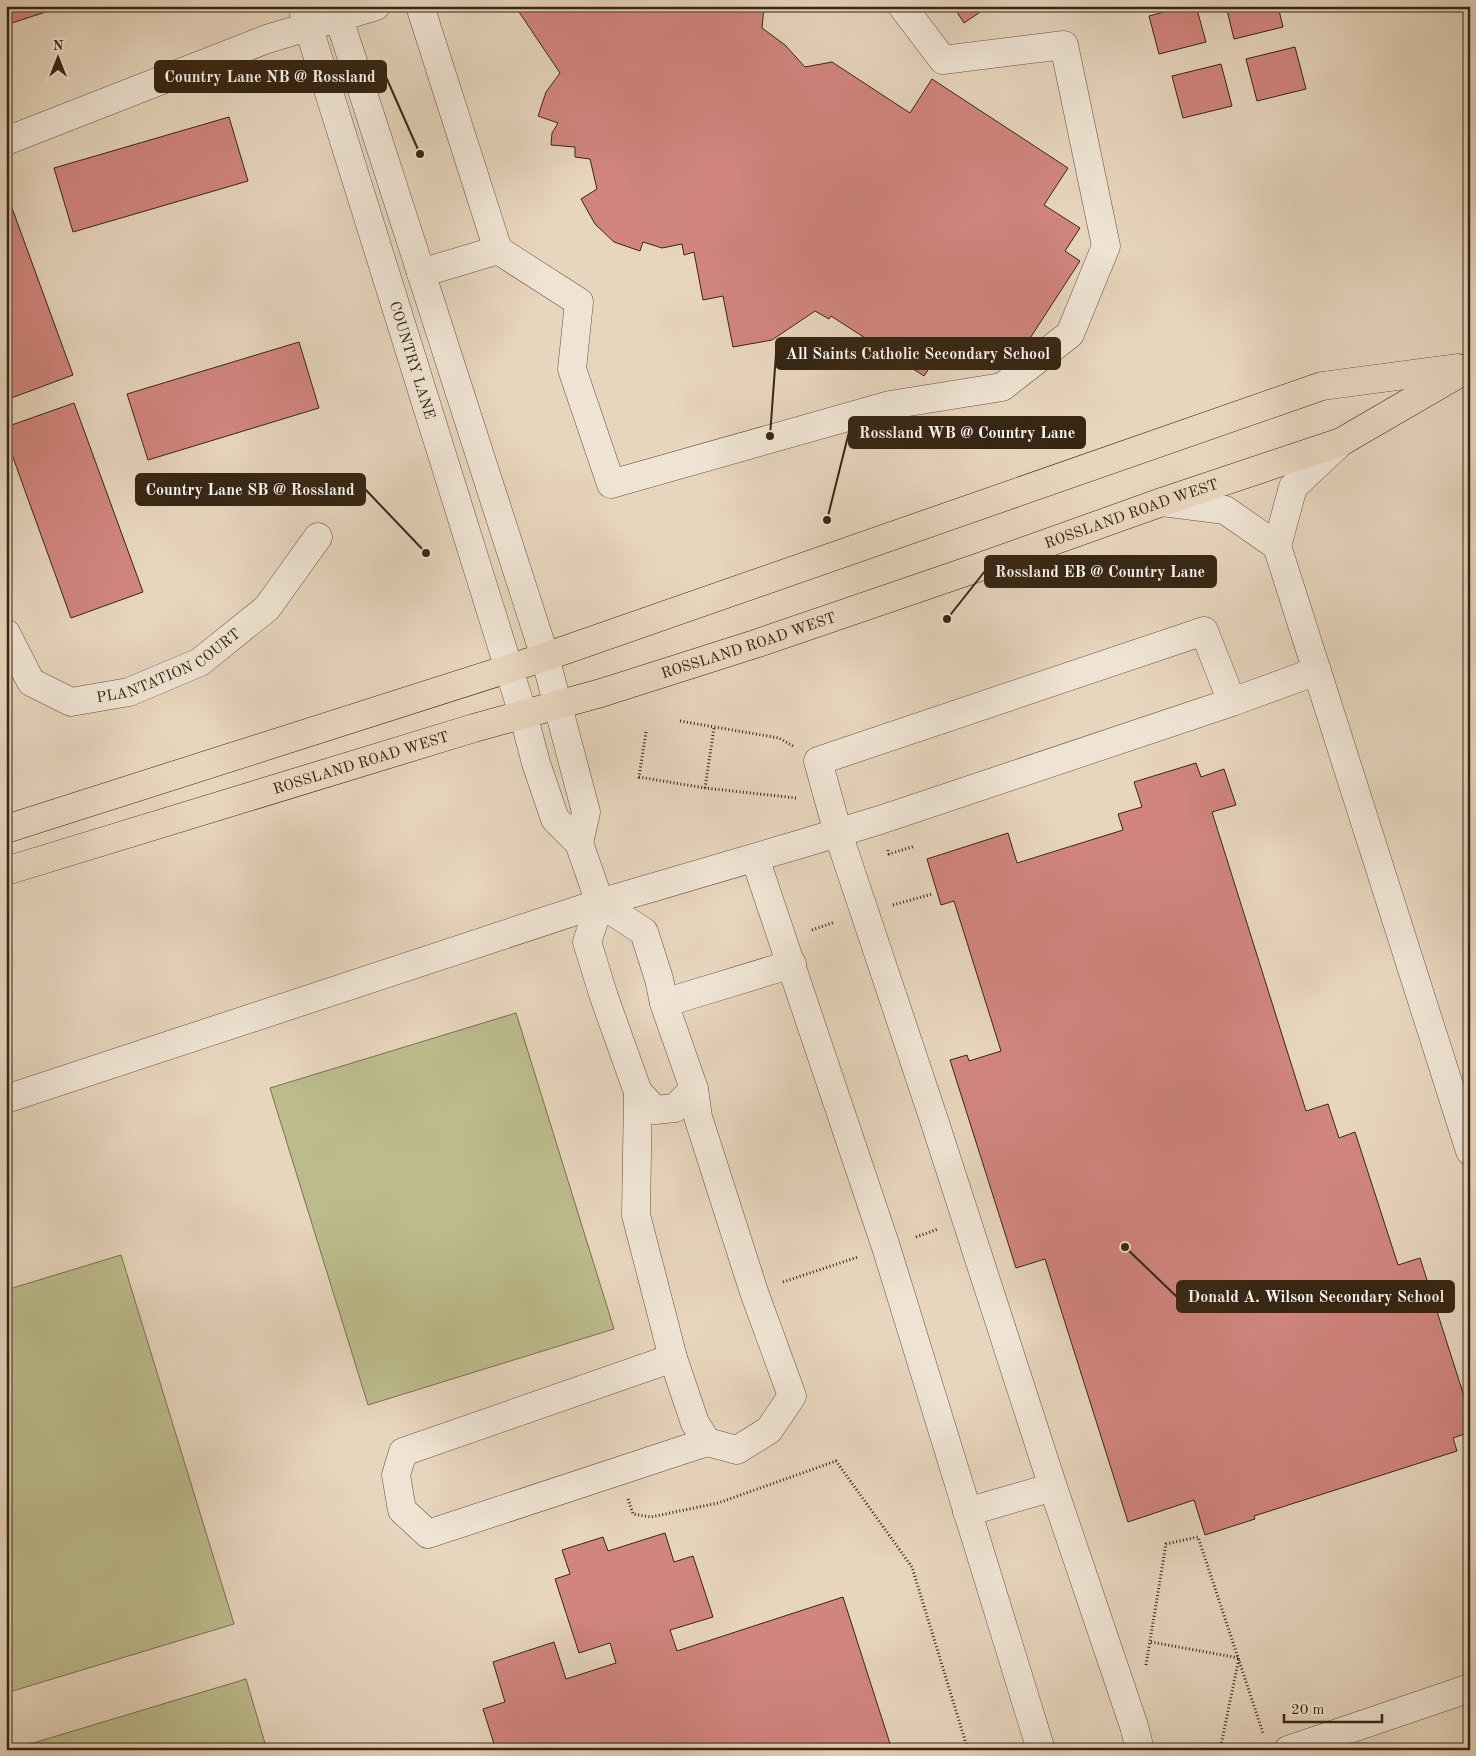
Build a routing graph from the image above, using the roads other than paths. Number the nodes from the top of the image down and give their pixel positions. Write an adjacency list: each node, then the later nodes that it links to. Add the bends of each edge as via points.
1 (376, 6): 4 (street)
2 (420, 6): 7 (street)
3 (902, 6): 7 (street, via 943,60 1064,45 1106,246 1070,334 1002,387 890,405 611,484 572,369 579,302)
4 (337, 12): 5 (street); 8 (street)
5 (306, 17): 6 (street, via 267,39); 16 (street, COUNTRY LANE)
6 (6, 141)
7 (498, 250): 8 (street)
8 (421, 273): 15 (street)
9 (1470, 367): 10 (main road, ROSSLAND ROAD WEST); 15 (main road, ROSSLAND ROAD WEST, via 1322,386)
10 (1341, 442): 11 (main road, ROSSLAND ROAD WEST); 13 (street, via 1293,487)
11 (1162, 502): 13 (street, via 1225,510); 19 (main road, ROSSLAND ROAD WEST, via 764,641)
12 (318, 537): 14 (street, PLANTATION COURT, via 267,608 200,662 129,692 71,702 31,682)
13 (1277, 546): 17 (street)
14 (6, 633)
15 (545, 657): 16 (main road, ROSSLAND ROAD WEST); 19 (street)
16 (508, 669): 20 (street, COUNTRY LANE); 21 (main road, ROSSLAND ROAD WEST)
17 (1316, 671): 18 (street); 32 (street)
18 (1232, 702): 22 (street); 22 (street, via 1204,631 818,761)
19 (558, 704): 20 (main road, ROSSLAND ROAD WEST); 23 (street, via 586,812)
20 (523, 714): 23 (street, COUNTRY LANE, via 555,819); 25 (main road, ROSSLAND ROAD WEST)
21 (6, 829)
22 (838, 833): 24 (street); 35 (street)
23 (579, 844): 26 (street)
24 (755, 858): 26 (street); 27 (street)
25 (6, 871)
26 (600, 903): 28 (street, via 644,932); 30 (street, via 587,942); 31 (street)
27 (792, 964): 28 (street); 36 (street, via 886,1247)
28 (664, 1003): 29 (street)
29 (694, 1090): 30 (street, via 675,1108 655,1110); 34 (street, via 698,1117 754,1292 792,1396 769,1430 737,1450)
30 (638, 1092): 33 (street, via 636,1215)
31 (6, 1099)
32 (1470, 1151)
33 (674, 1358): 34 (street, via 695,1422); 34 (street, via 404,1452 396,1475 402,1510 428,1534)
34 (707, 1442)
35 (1053, 1487): 36 (street); 40 (street)
36 (968, 1512): 39 (street)
37 (1470, 1688): 38 (street)
38 (1277, 1746)
39 (1041, 1750)
40 (1140, 1750)

